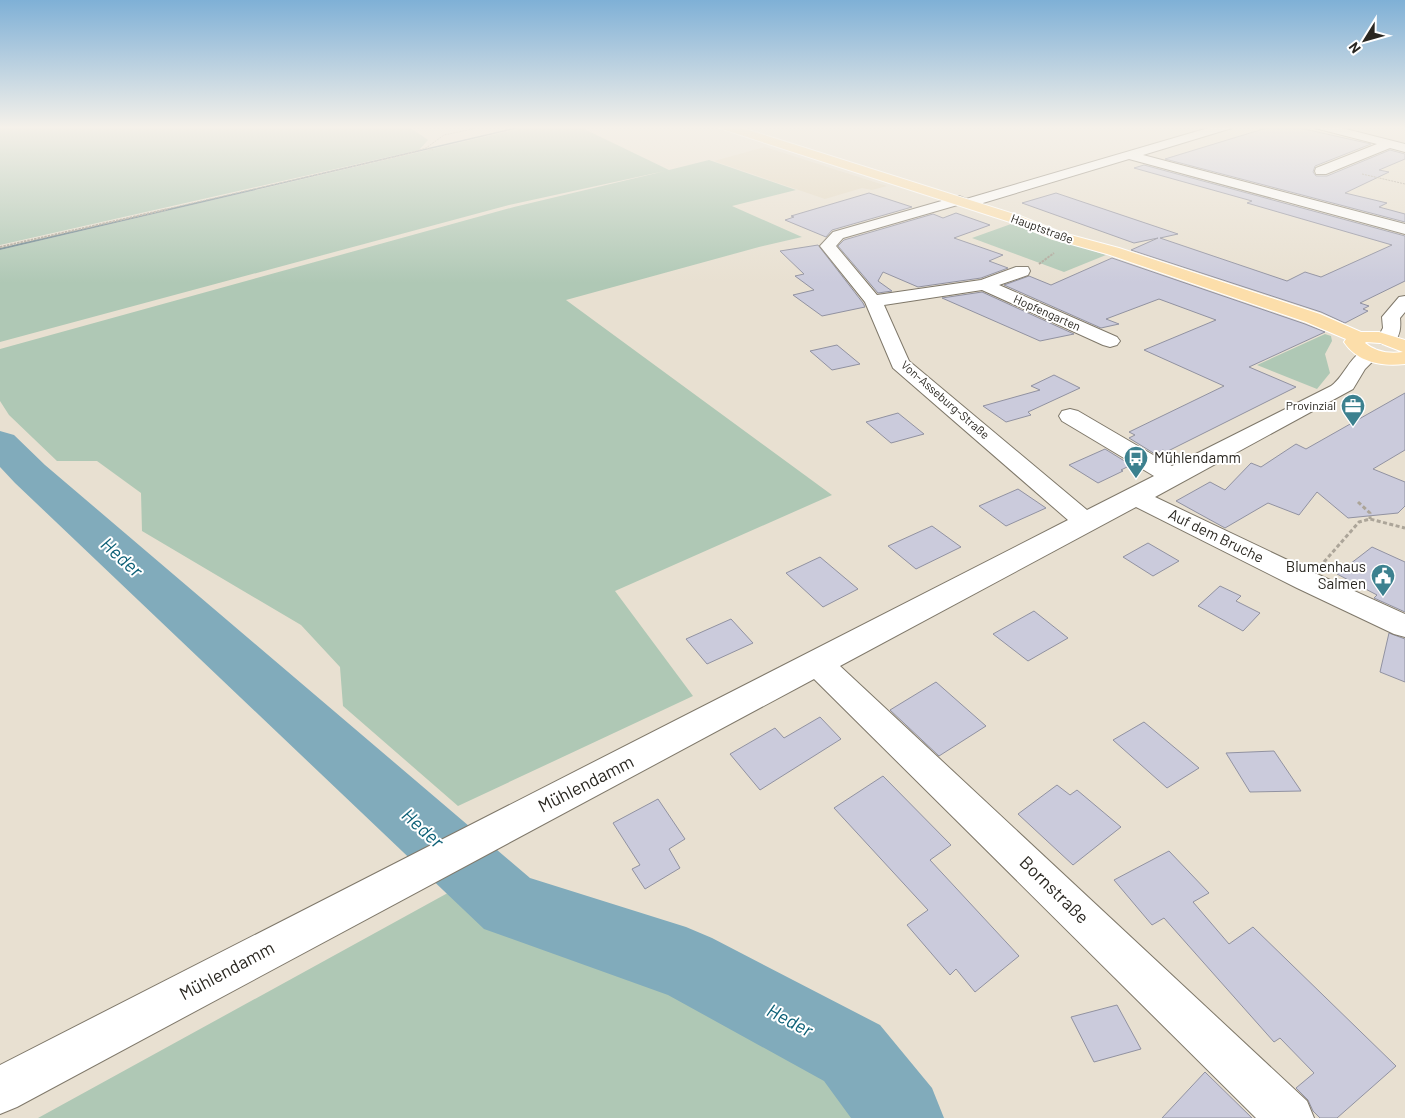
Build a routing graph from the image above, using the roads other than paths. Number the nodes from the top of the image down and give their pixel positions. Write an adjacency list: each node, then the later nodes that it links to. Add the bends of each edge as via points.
1 (890, 178): 4 (main road, Hauptstraße)
2 (1049, 178): 4 (street)
3 (1215, 178): 5 (street)
4 (963, 201): 8 (street, Von-Asseburg-Straße, via 838,236 828,246); 12 (main road, Hauptstraße, via 1058,236 1313,318)
5 (1405, 229)
6 (1022, 271): 7 (street, Hopfengarten)
7 (984, 285): 8 (street, Hopfengarten); 10 (street, Hopfengarten)
8 (873, 301): 17 (street, Von-Asseburg-Straße, via 900,364)
9 (1405, 301): 11 (street, via 1391,317)
10 (1110, 340)
11 (1396, 343): 12 (main road, via 1371,337)
12 (1364, 346): 13 (main road, via 1388,359); 15 (street, Mühlendamm, via 1346,385)
13 (1405, 358)
14 (1070, 416): 15 (street)
15 (1172, 477): 16 (street, Mühlendamm)
16 (1135, 497): 17 (street, Mühlendamm); 18 (street, Auf dem Bruche)
17 (1086, 522): 19 (street, Mühlendamm)
18 (1405, 626)
19 (817, 663): 20 (street, Mühlendamm); 21 (street, Bornstraße)
20 (0, 1090)
21 (1290, 1118)

